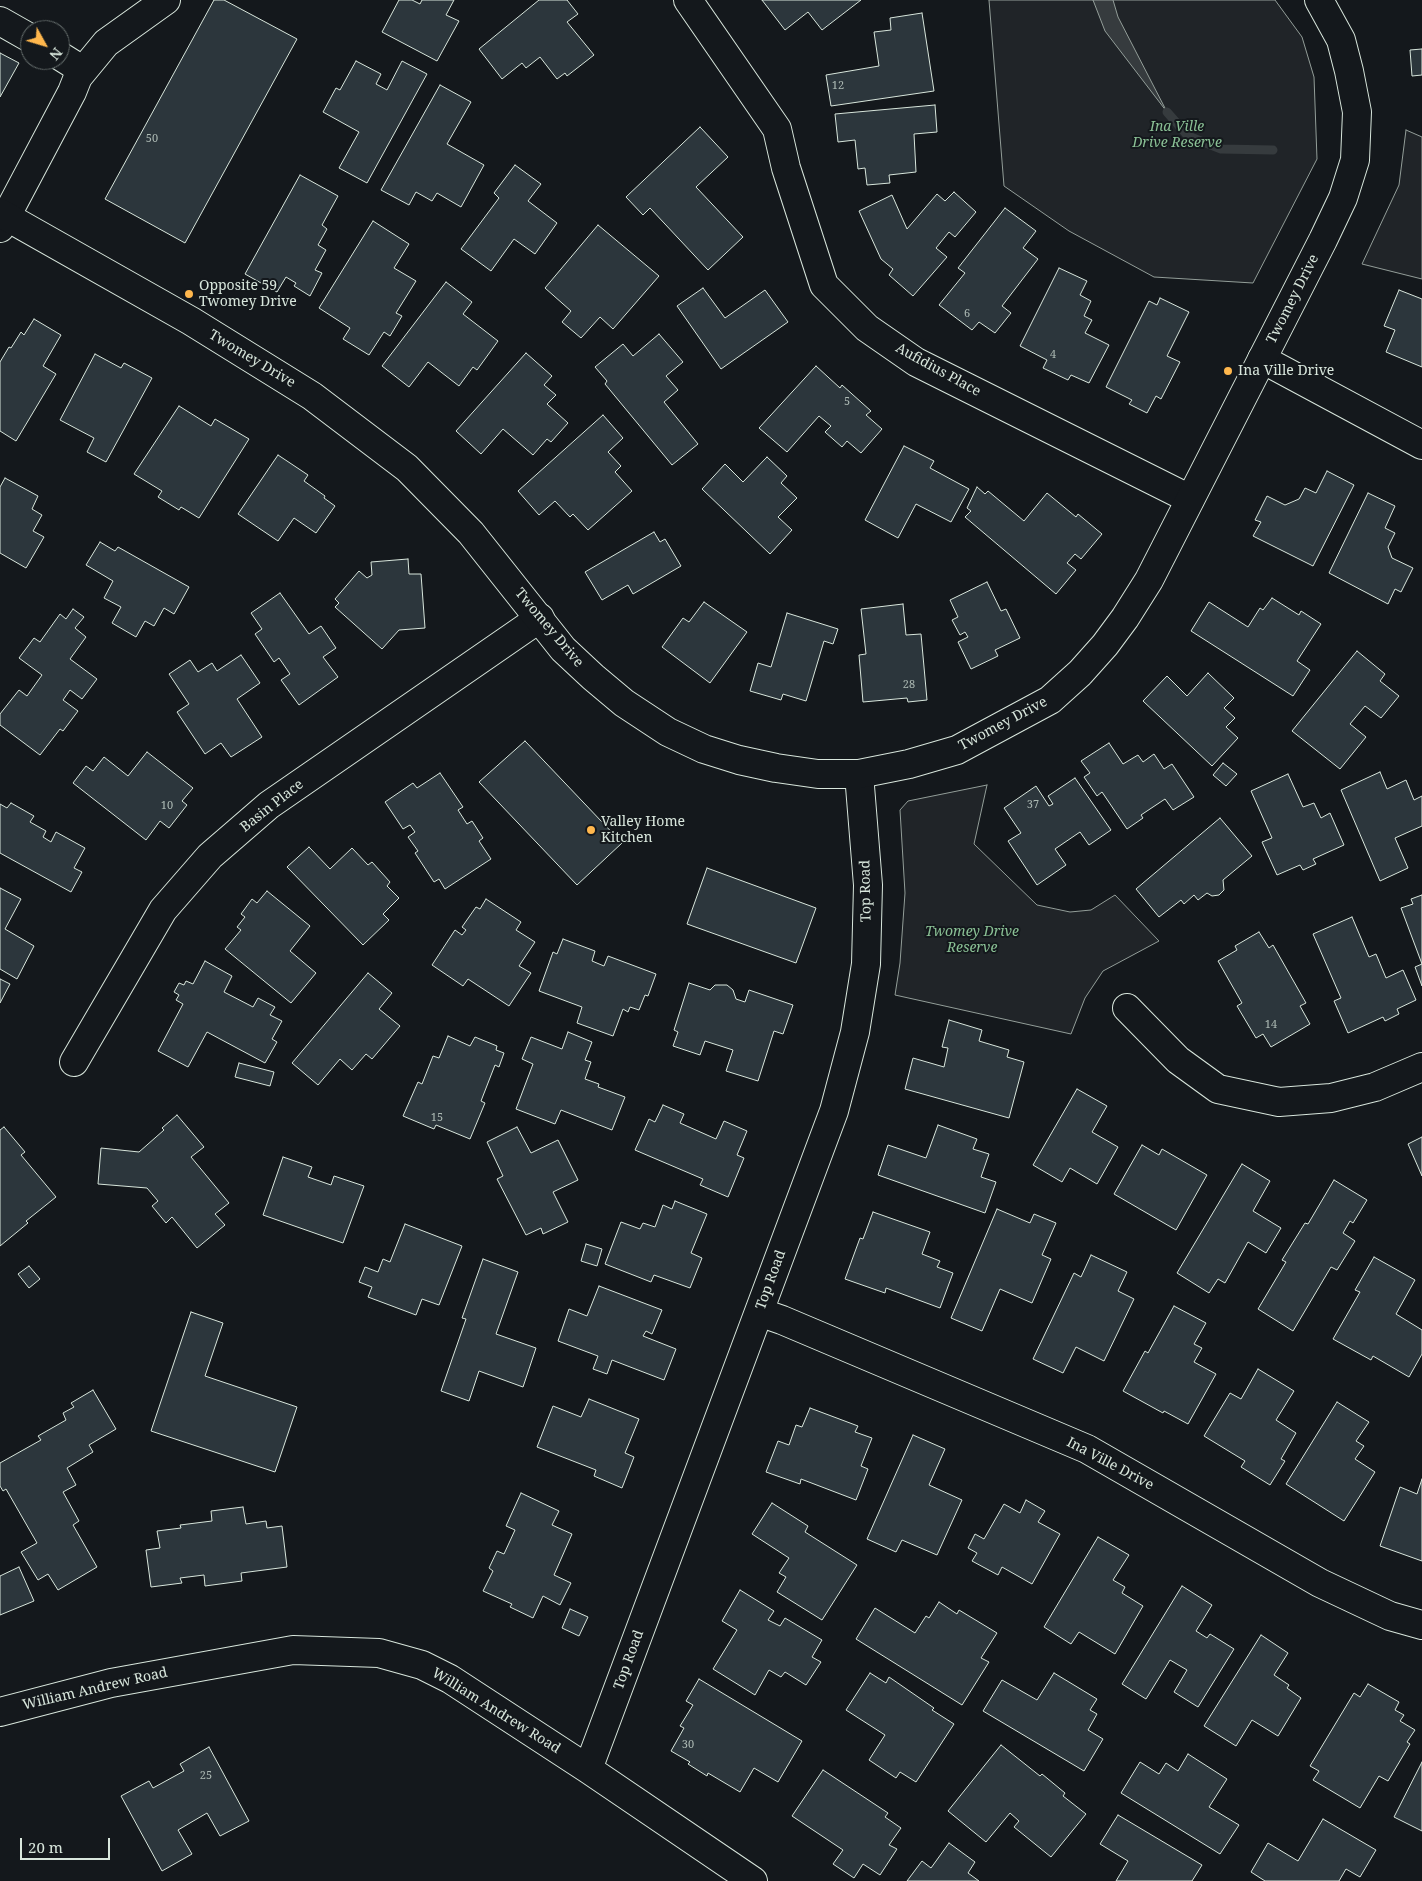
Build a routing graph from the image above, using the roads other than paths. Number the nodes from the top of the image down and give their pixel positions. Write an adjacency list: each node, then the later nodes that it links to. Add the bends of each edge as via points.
1 (166, 0): 7 (street, via 106,43)
2 (688, 0): 11 (street, Aufidius Place, via 776,129 824,285 867,328 916,362)
3 (1319, 0): 9 (street, Twomey Drive, via 1341,40 1350,71 1357,112 1355,160 1343,198)
4 (0, 21): 5 (street)
5 (20, 32)
6 (70, 62): 7 (street, via 76,66)
7 (78, 77): 8 (street)
8 (2, 219): 12 (street, Twomey Drive, via 191,321 312,396 407,468 471,533)
9 (1262, 359): 10 (street); 11 (street, Twomey Drive)
10 (1422, 445)
11 (1190, 499): 13 (street, Twomey Drive, via 1125,618 1080,674 1050,700 957,750)
12 (540, 618): 13 (street, Twomey Drive, via 563,649 592,678 668,732 704,749 739,760 818,774); 15 (street, Basin Place, via 269,805 210,856 163,910)
13 (860, 774): 17 (street, Top Road, via 868,885 866,964 855,1032 834,1111)
14 (1127, 1008): 16 (street, via 1178,1060 1218,1089 1279,1102 1331,1098 1375,1087)
15 (74, 1062)
16 (1422, 1067)
17 (759, 1312): 18 (street, Ina Ville Drive, via 1087,1449 1320,1583 1390,1616); 20 (street, Top Road)
18 (1422, 1625)
19 (0, 1712): 20 (street, William Andrew Road, via 111,1683 293,1650 378,1653 422,1665 450,1679)
20 (588, 1770): 21 (street, William Andrew Road)
21 (753, 1881)

